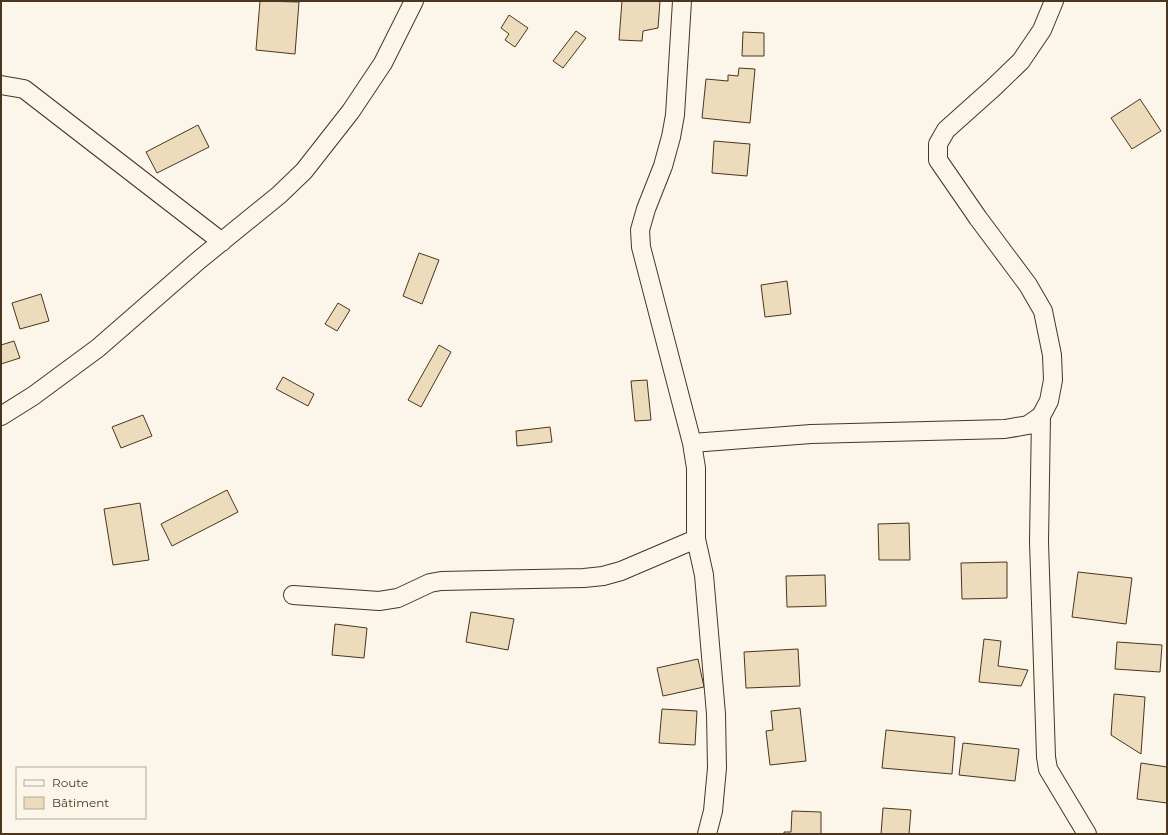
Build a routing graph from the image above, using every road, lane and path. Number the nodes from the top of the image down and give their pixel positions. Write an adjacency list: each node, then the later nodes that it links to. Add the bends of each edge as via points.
1 (414, 1): 5 (street, via 384,63 351,111 304,171)
2 (682, 1): 8 (street, via 675,115 671,137 640,230 641,247)
3 (1054, 1): 7 (street, via 1042,30 1021,61 946,130 938,144 938,160 1028,285 1042,311 1052,355 1053,380 1049,401)
4 (1, 85): 5 (street, via 24,89)
5 (222, 242): 6 (street, via 98,348)
6 (1, 416)
7 (1041, 416): 8 (street, via 1028,425 1005,429 811,434); 12 (street, via 1039,542 1046,757 1048,768)
8 (692, 443): 9 (street, via 696,468)
9 (696, 539): 10 (street, via 621,571 603,576 441,580 398,598 379,601); 11 (street, via 704,575 716,714 717,768 713,811)
10 (292, 596)
11 (707, 834)
12 (1087, 834)

